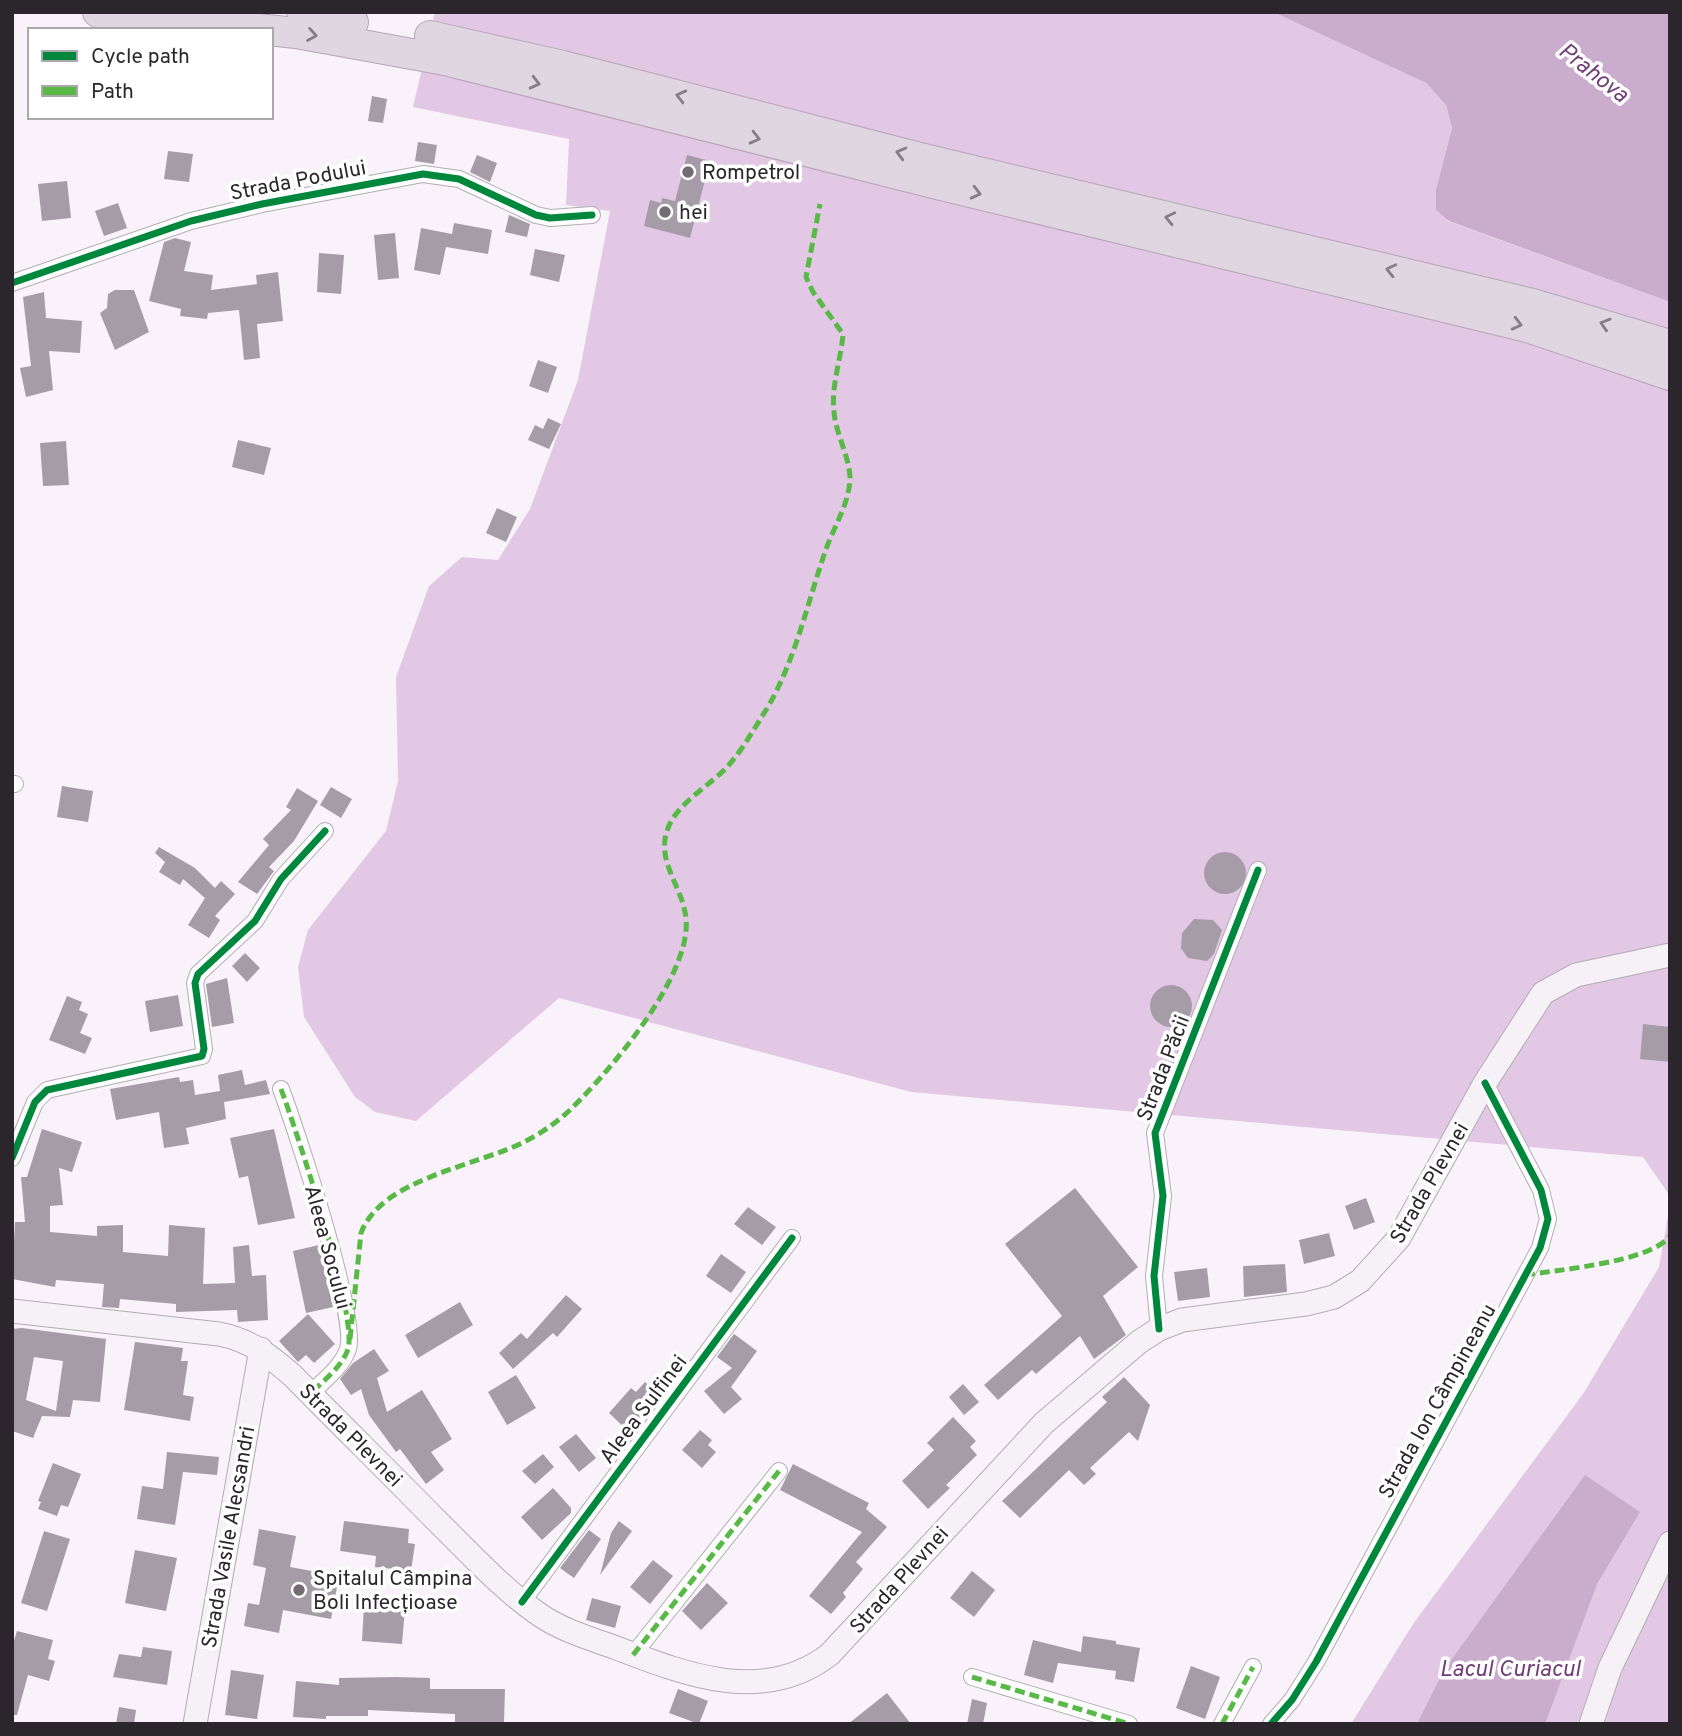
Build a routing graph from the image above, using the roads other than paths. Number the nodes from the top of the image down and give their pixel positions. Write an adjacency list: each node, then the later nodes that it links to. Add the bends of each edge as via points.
1 (98, 12): 3 (highway, one-way to 3)
2 (302, 12): 7 (highway, one-way to 2, via 1533,304 920,158 563,66)
3 (249, 28)
4 (273, 31): 8 (highway, one-way to 8, via 445,60 1514,324)
5 (592, 215): 6 (street, Strada Podului, via 536,215 459,180 423,174 191,221)
6 (12, 284)
7 (1670, 345)
8 (1670, 374)
9 (326, 831): 14 (street, via 281,879 255,921 198,974 202,1056 47,1090 31,1110)
10 (1258, 870): 17 (street, Strada Păcii, via 1155,1133 1163,1196 1154,1276)
11 (1670, 955): 12 (main road, Strada Plevnei, via 1576,975 1543,993)
12 (1485, 1083): 17 (main road, Strada Plevnei, via 1399,1238 1360,1281 1334,1297 1306,1304 1202,1315); 29 (street, Strada Ion Câmpineanu, via 1541,1190 1548,1219 1540,1248 1316,1662)
13 (282, 1089): 19 (street, Aleea Socului, via 322,1218 350,1339 339,1366)
14 (12, 1158)
15 (792, 1238): 22 (street, Aleea Sulfinei)
16 (12, 1311): 18 (main road, Strada Plevnei, via 219,1334)
17 (1159, 1329): 23 (main road, Strada Plevnei, via 1113,1361 1044,1423 858,1626 813,1667 785,1678 726,1682)
18 (261, 1349): 19 (main road, Strada Plevnei); 26 (main road, Strada Vasile Alecsandri)
19 (310, 1394): 22 (main road, Strada Plevnei)
20 (779, 1471): 23 (street)
21 (1670, 1543): 30 (main road, via 1610,1668)
22 (522, 1602): 23 (main road, Strada Plevnei, via 555,1624)
23 (634, 1655)
24 (1253, 1667): 28 (street)
25 (972, 1677): 27 (street)
26 (195, 1724)
27 (1129, 1724)
28 (1222, 1724)
29 (1271, 1724)
30 (1591, 1724)

